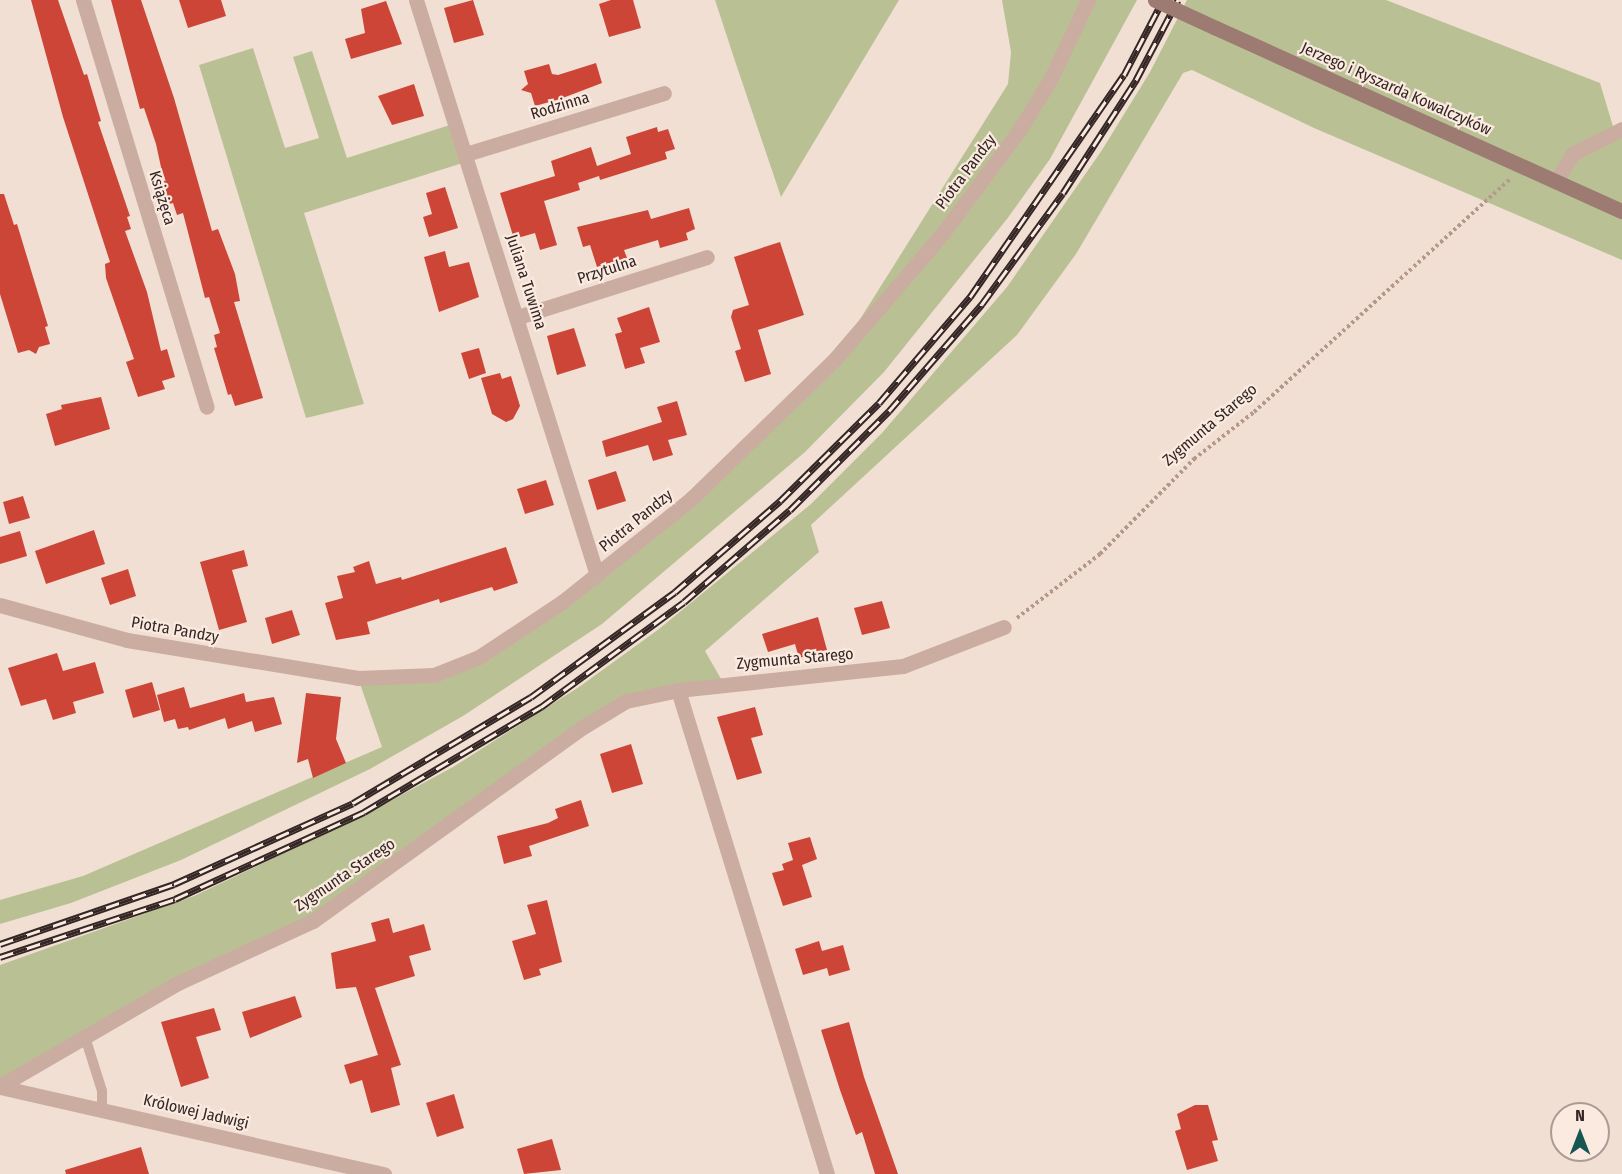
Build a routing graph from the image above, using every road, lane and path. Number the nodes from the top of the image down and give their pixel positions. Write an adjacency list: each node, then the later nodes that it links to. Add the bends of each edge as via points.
1 (83, 0): 13 (street, Książęca)
2 (416, 0): 7 (street, Juliana Tuwima)
3 (1088, 0): 14 (street, Piotra Pandzy, via 1031,112 891,297 755,440 692,499)
4 (1155, 0): 8 (main road, Jerzego i Ryszarda Kowalczyków, bridge)
5 (664, 93): 7 (street, Rodzinna)
6 (1622, 129): 9 (street, via 1572,154)
7 (466, 154): 12 (street, Juliana Tuwima)
8 (1524, 167): 9 (main road, Jerzego i Ryszarda Kowalczyków); 16 (path, Zygmunta Starego, via 1254,412 1194,459 1100,554)
9 (1556, 182): 10 (main road, Jerzego i Ryszarda Kowalczyków)
10 (1622, 211)
11 (708, 256): 12 (street, Przytulna)
12 (519, 317): 14 (street, Juliana Tuwima)
13 (207, 407)
14 (597, 575): 15 (street, Piotra Pandzy, via 518,634 479,657 434,675 413,678 358,678 127,640)
15 (0, 605)
16 (1004, 627): 17 (street, Zygmunta Starego, via 903,666)
17 (678, 690): 18 (street, Zygmunta Starego, via 645,695 605,712 313,921 178,983); 22 (street)
18 (85, 1037): 19 (street, Zygmunta Starego); 20 (lane, via 102,1091)
19 (0, 1087): 20 (street, Królowej Jadwigi)
20 (102, 1110): 21 (street, Królowej Jadwigi)
21 (384, 1174)
22 (827, 1174)

